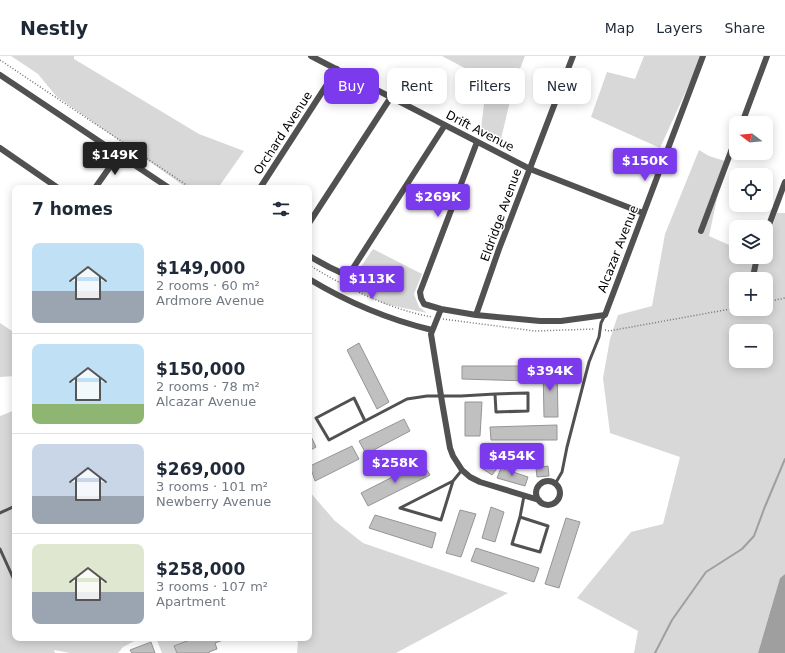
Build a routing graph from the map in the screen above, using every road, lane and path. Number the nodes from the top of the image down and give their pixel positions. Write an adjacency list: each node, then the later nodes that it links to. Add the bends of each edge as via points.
1 (312, 56): 6 (street, Drift Avenue)
2 (573, 56): 17 (street, Eldridge Avenue)
3 (703, 56): 24 (street, Alcazar Avenue)
4 (767, 56): 11 (street)
5 (0, 60): 22 (path)
6 (335, 68)
7 (0, 75): 15 (street)
8 (324, 89): 23 (street, Orchard Avenue)
9 (387, 103): 25 (street)
10 (404, 104): 12 (street, Drift Avenue)
11 (745, 116)
12 (445, 125): 13 (street, Drift Avenue); 28 (street, via 348,276)
13 (477, 142): 17 (street, Drift Avenue); 35 (street, via 420,292 424,304)
14 (0, 148): 19 (street)
15 (119, 154): 20 (street); 21 (street)
16 (729, 157): 27 (street)
17 (530, 169): 24 (street, Drift Avenue); 37 (street, Eldridge Avenue)
18 (785, 182): 26 (street)
19 (54, 185)
20 (97, 185)
21 (165, 185)
22 (186, 185)
23 (262, 185)
24 (644, 213): 38 (street, Alcazar Avenue)
25 (312, 218)
26 (771, 220)
27 (701, 231)
28 (312, 258)
29 (756, 264): 31 (street)
30 (312, 268): 39 (path, via 381,303)
31 (754, 272)
32 (312, 281): 40 (street, via 372,310)
33 (785, 298): 34 (path)
34 (773, 301)
35 (441, 309): 37 (street); 39 (street)
36 (729, 309): 41 (path, via 609,331)
37 (476, 315): 38 (street, via 561,322)
38 (605, 315): 41 (lane)
39 (438, 318): 40 (street); 41 (path, via 535,331 592,328)
40 (432, 330): 43 (street)
41 (601, 330): 47 (lane, via 589,362 566,447 562,472)
42 (495, 394): 42 (lane, via 528,393 528,412 496,412); 43 (lane)
43 (441, 395): 44 (lane, via 407,399); 45 (street, via 450,448)
44 (365, 421): 44 (lane, via 329,440 316,418 354,398)
45 (462, 470): 46 (lane); 48 (street, via 480,482)
46 (453, 481): 46 (lane, via 413,501 400,508 442,520)
47 (555, 484): 49 (street, via 548,481 539,484 536,493); 49 (street, via 560,493 556,501 548,505)
48 (524, 496): 49 (street); 53 (lane)
49 (539, 500)
50 (0, 507): 52 (lane)
51 (12, 507): 52 (lane)
52 (1, 512)
53 (520, 517): 53 (lane, via 548,526 540,552 512,544)
54 (0, 548): 55 (lane)
55 (12, 575)

